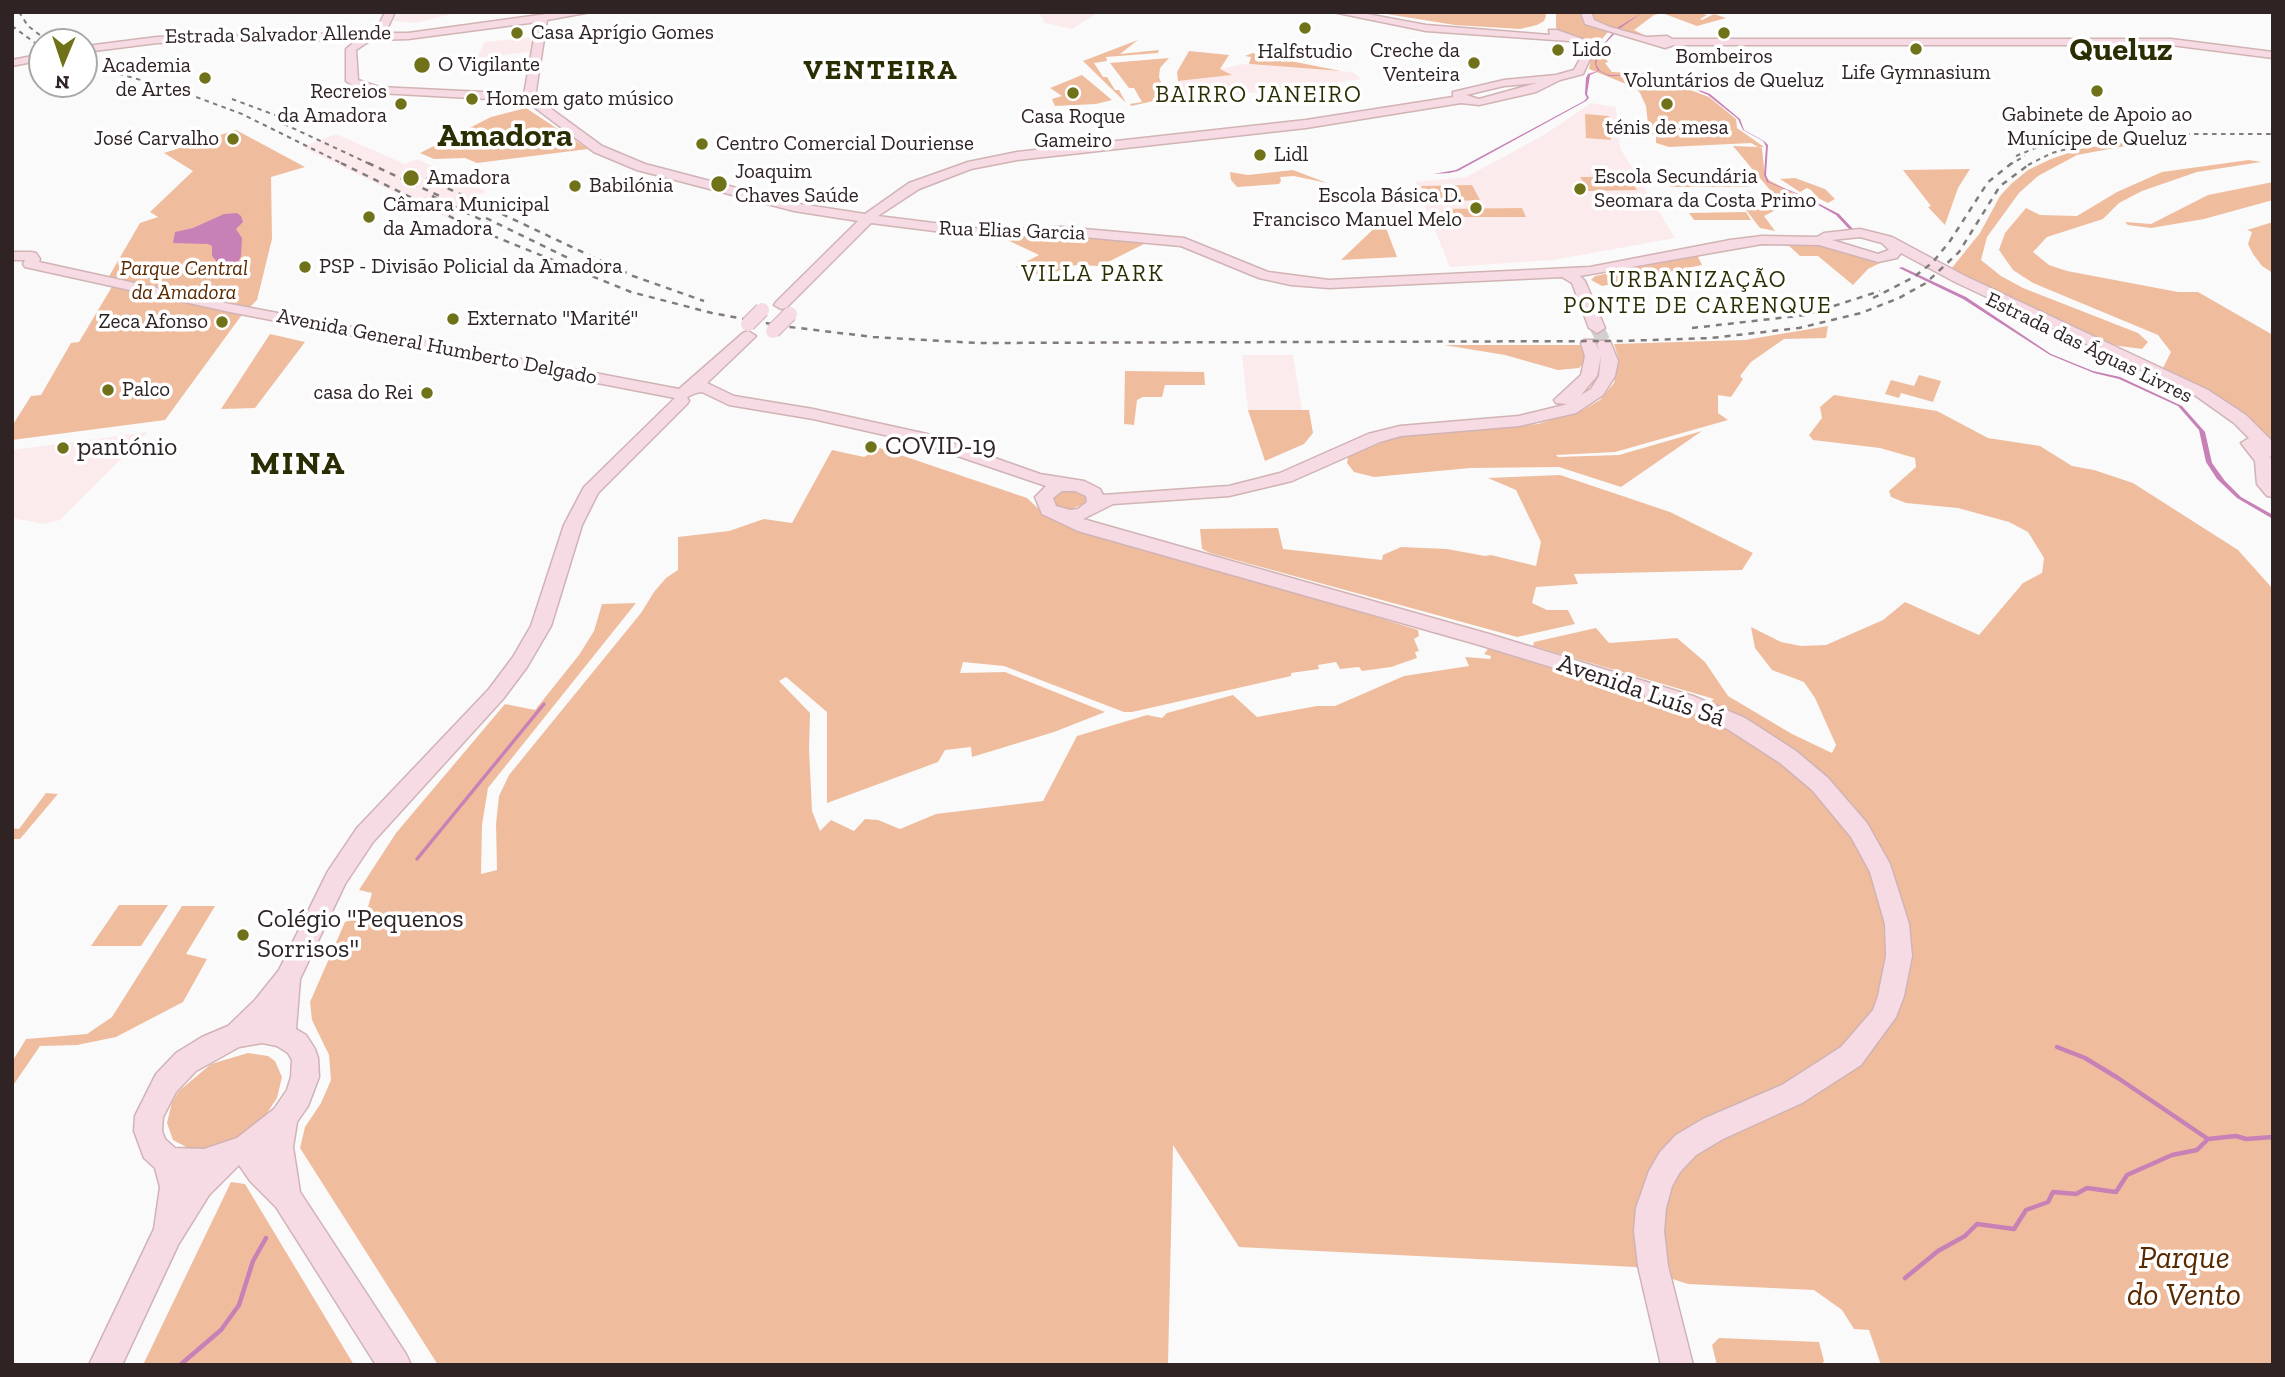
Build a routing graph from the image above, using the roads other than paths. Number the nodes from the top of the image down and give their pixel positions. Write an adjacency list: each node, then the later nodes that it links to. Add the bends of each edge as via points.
1 (390, 12): 10 (street)
2 (559, 12): 7 (street)
3 (586, 12): 7 (street)
4 (1338, 12): 9 (street, via 1426,28)
5 (1354, 12): 9 (street, via 1450,28)
6 (1586, 12): 13 (street, via 1589,22 1663,45 2171,42)
7 (538, 17): 8 (street); 8 (street); 17 (street, via 542,30)
8 (471, 20): 10 (street, Estrada Salvador Allende, via 398,34); 10 (street, Estrada Salvador Allende, via 408,36)
9 (1541, 32): 14 (street, via 1572,41 1586,51 1581,71)
10 (375, 33): 11 (street, Estrada Salvador Allende); 11 (street, Estrada Salvador Allende, via 164,37 91,48 157,40); 12 (street)
11 (333, 38): 12 (street, via 348,39)
12 (352, 47): 17 (street, via 352,81 365,88)
13 (2273, 55)
14 (1556, 78): 15 (street); 16 (street)
15 (1504, 83): 16 (street, via 1520,86); 18 (street, via 1461,92 1457,94)
16 (1521, 93): 18 (street, via 1475,102)
17 (529, 98): 19 (street, Rua Elias Garcia, via 587,143 641,167 782,204)
18 (1461, 99): 19 (street, via 1278,127 994,159 914,186)
19 (868, 218): 26 (street, Rua Elias Garcia, via 954,231 1062,231 1188,242 1264,275 1308,283); 27 (street)
20 (1846, 243): 21 (street, Estrada das Águas Livres, via 1868,234); 23 (street, Estrada das Águas Livres); 26 (street, Rua Elias Garcia, via 1750,241)
21 (1894, 245): 23 (street, via 1892,256); 30 (street, Estrada das Águas Livres, via 2202,393 2240,419)
22 (12, 256): 24 (street, Avenida General Humberto Delgado, via 31,256)
23 (1878, 258): 31 (street, Estrada das Águas Livres, via 1903,261 1953,282 2207,406 2233,425 2260,456)
24 (30, 264): 25 (street); 29 (street, Avenida General Humberto Delgado, via 230,308)
25 (12, 270)
26 (1566, 273): 34 (street, via 1563,281 1610,361 1600,388 1570,409 1546,417 1400,431 1268,483 1219,492)
27 (786, 309): 28 (street, bridge, via 762,310); 28 (street, bridge, via 773,331 761,337)
28 (748, 330): 29 (street)
29 (696, 396): 32 (street, Avenida General Humberto Delgado, via 813,414 921,438 1036,479); 33 (street, Avenida General Humberto Delgado, via 907,442 1028,485); 37 (street, via 663,419 590,491 532,643 496,694 383,813 347,859)
30 (2273, 452)
31 (2270, 482)
32 (1064, 484): 33 (street, via 1046,493); 34 (street, via 1078,485)
33 (1043, 502): 35 (street)
34 (1091, 502): 35 (street, via 1077,516); 36 (street, via 1095,521)
35 (1059, 515): 36 (street, Avenida Luís Sá)
36 (1107, 531): 47 (street, Avenida Luís Sá, via 1686,701 1744,728 1788,757 1821,785 1859,830 1882,871 1898,923 1899,956 1891,996 1871,1034 1829,1073 1713,1129 1686,1145 1670,1162 1659,1181 1649,1231)
37 (288, 978): 38 (street); 39 (street)
38 (237, 1035): 39 (street, via 262,1031); 42 (street, via 186,1062 155,1099 148,1131 154,1148)
39 (283, 1035): 40 (street, via 298,1044 305,1058 298,1097)
40 (284, 1118): 41 (street); 43 (street, via 279,1147)
41 (235, 1154): 42 (street, via 184,1164); 43 (street); 44 (street, via 200,1185)
42 (169, 1160): 44 (street, via 174,1186)
43 (286, 1197): 46 (street)
44 (167, 1234): 45 (street)
45 (105, 1365)
46 (395, 1365)
47 (1677, 1365)

